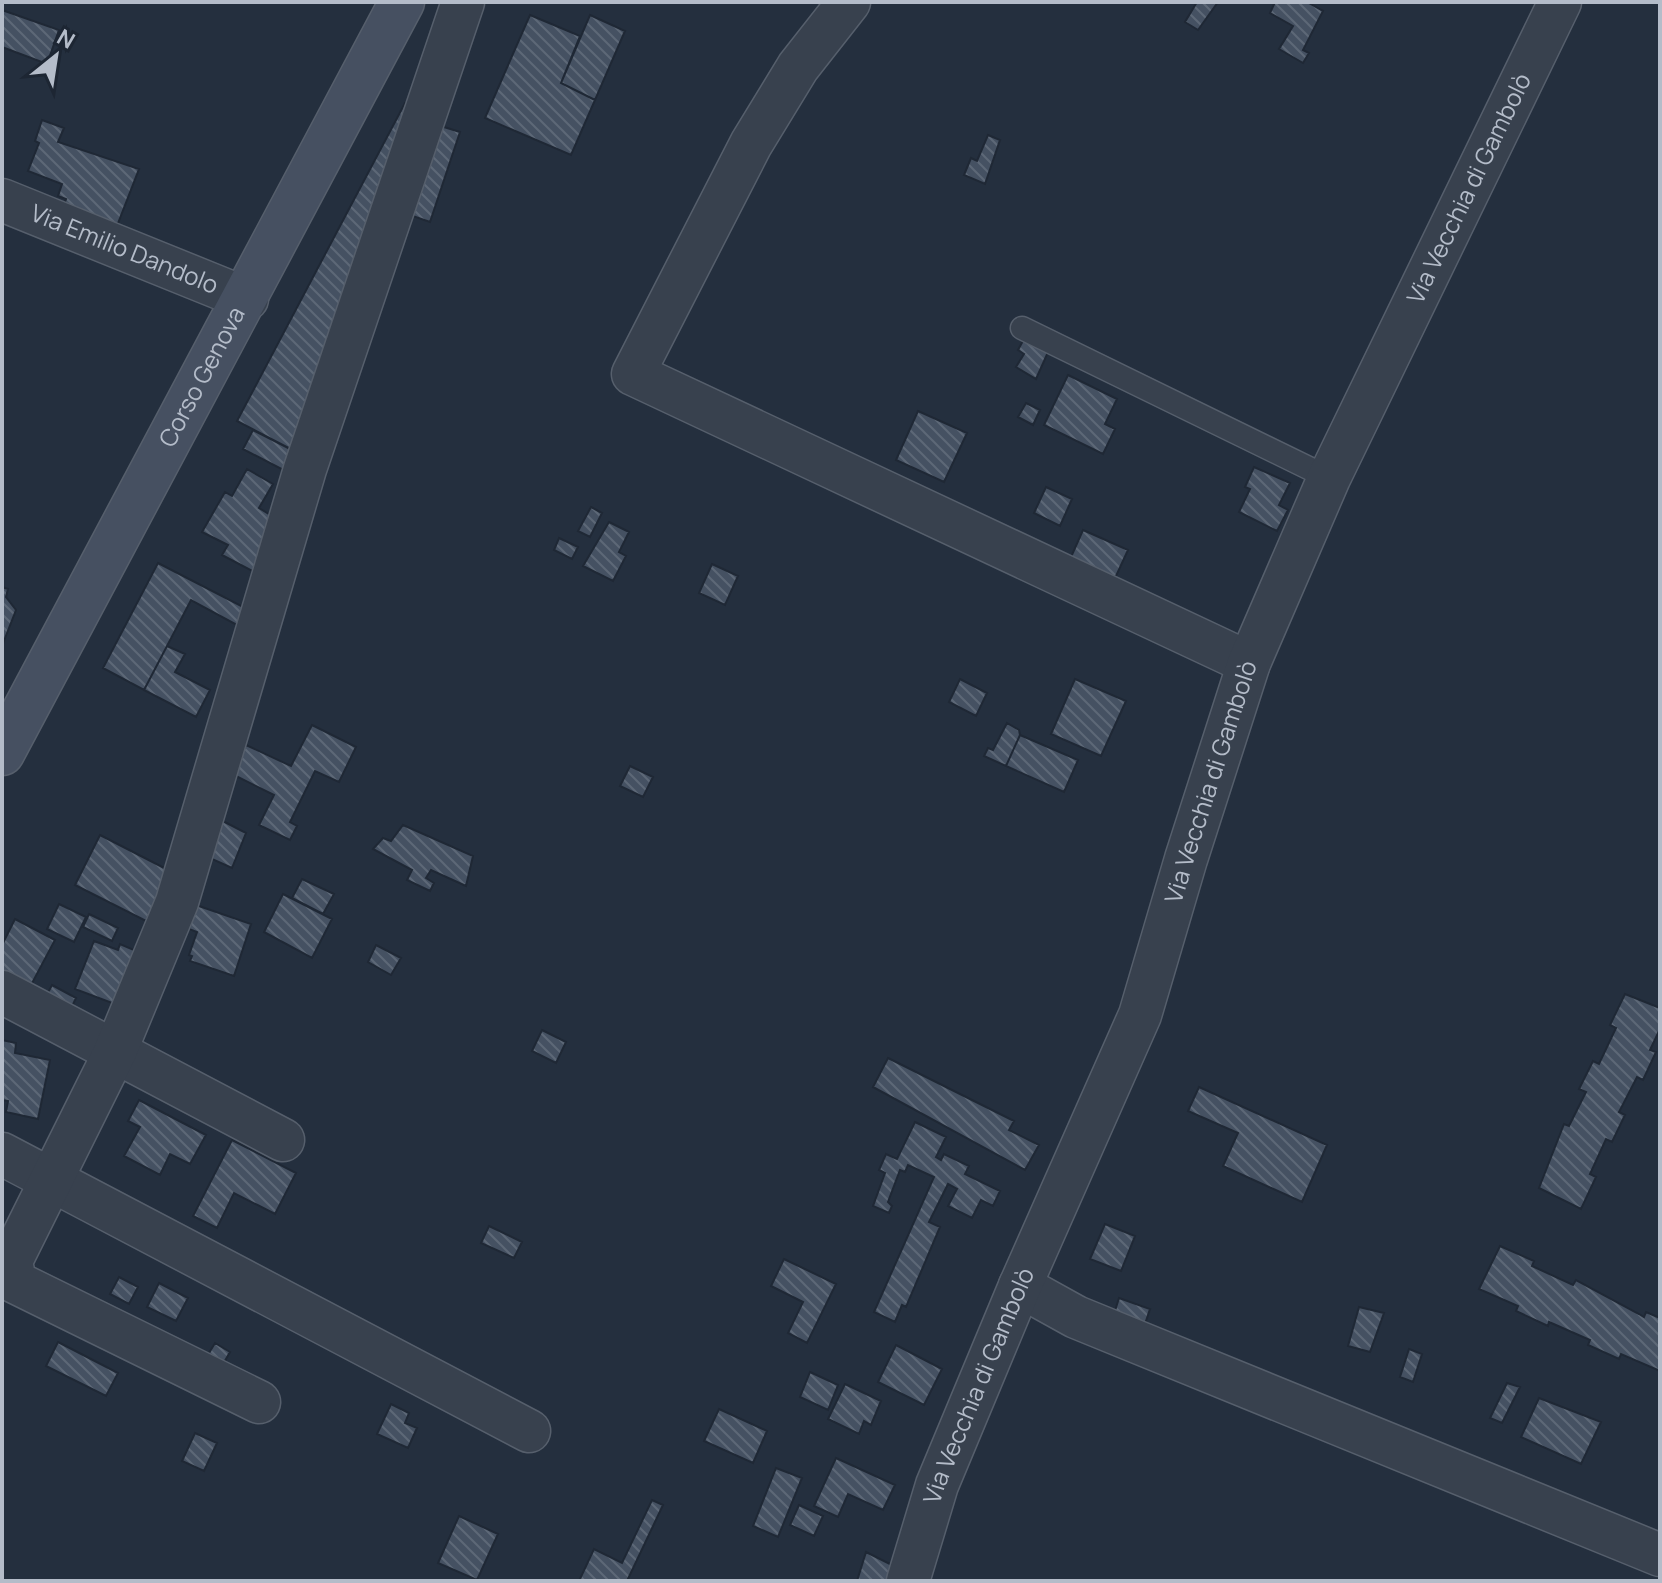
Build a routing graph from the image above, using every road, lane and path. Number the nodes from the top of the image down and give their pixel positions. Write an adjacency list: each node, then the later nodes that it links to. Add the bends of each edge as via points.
1 (402, 2): 6 (main road, Corso Genova)
2 (463, 2): 12 (street, via 305,469 177,902)
3 (849, 2): 9 (street, via 798,67 751,144 633,374)
4 (1560, 2): 8 (street, Via Vecchia di Gambolò)
5 (2, 200): 6 (street, Via Emilio Dandolo)
6 (247, 299): 10 (main road, Corso Genova)
7 (1022, 328): 8 (lane)
8 (1329, 478): 9 (street, Via Vecchia di Gambolò)
9 (1249, 663): 16 (street, Via Vecchia di Gambolò, via 1140,1015)
10 (2, 753)
11 (2, 992): 12 (street)
12 (115, 1052): 13 (street); 15 (street)
13 (283, 1140)
14 (2, 1154): 15 (street)
15 (49, 1179): 17 (street, via 11,1261 15,1282); 18 (street)
16 (1020, 1286): 19 (street, via 1076,1317); 20 (street, Via Vecchia di Gambolò, via 937,1485)
17 (259, 1402)
18 (529, 1431)
19 (1660, 1555)
20 (908, 1581)

